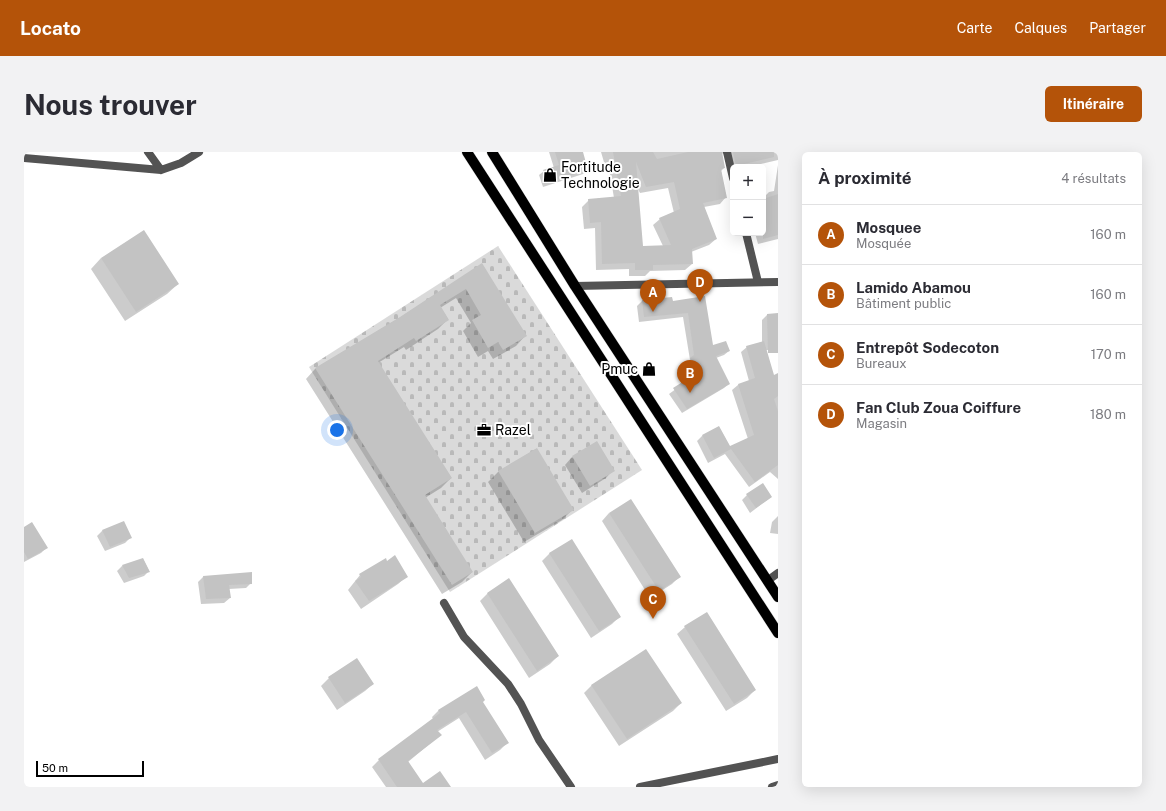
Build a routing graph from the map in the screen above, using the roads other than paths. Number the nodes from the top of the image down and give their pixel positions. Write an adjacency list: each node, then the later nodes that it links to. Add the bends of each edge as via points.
1 (148, 152): 8 (street)
2 (199, 152): 8 (street, via 181,163)
3 (467, 152): 17 (main road)
4 (492, 152): 12 (main road)
5 (727, 152): 7 (street)
6 (24, 158): 8 (street)
7 (730, 165)
8 (161, 170)
9 (747, 236): 10 (street)
10 (758, 282): 11 (street); 12 (street)
11 (778, 282)
12 (575, 286): 14 (main road)
13 (778, 573): 14 (street)
14 (767, 581): 15 (main road)
15 (778, 597)
16 (444, 603): 20 (street, via 464,637 508,684 539,740)
17 (778, 633)
18 (778, 759): 21 (street)
19 (778, 785): 22 (street)
20 (571, 787)
21 (640, 787)
22 (772, 787)

